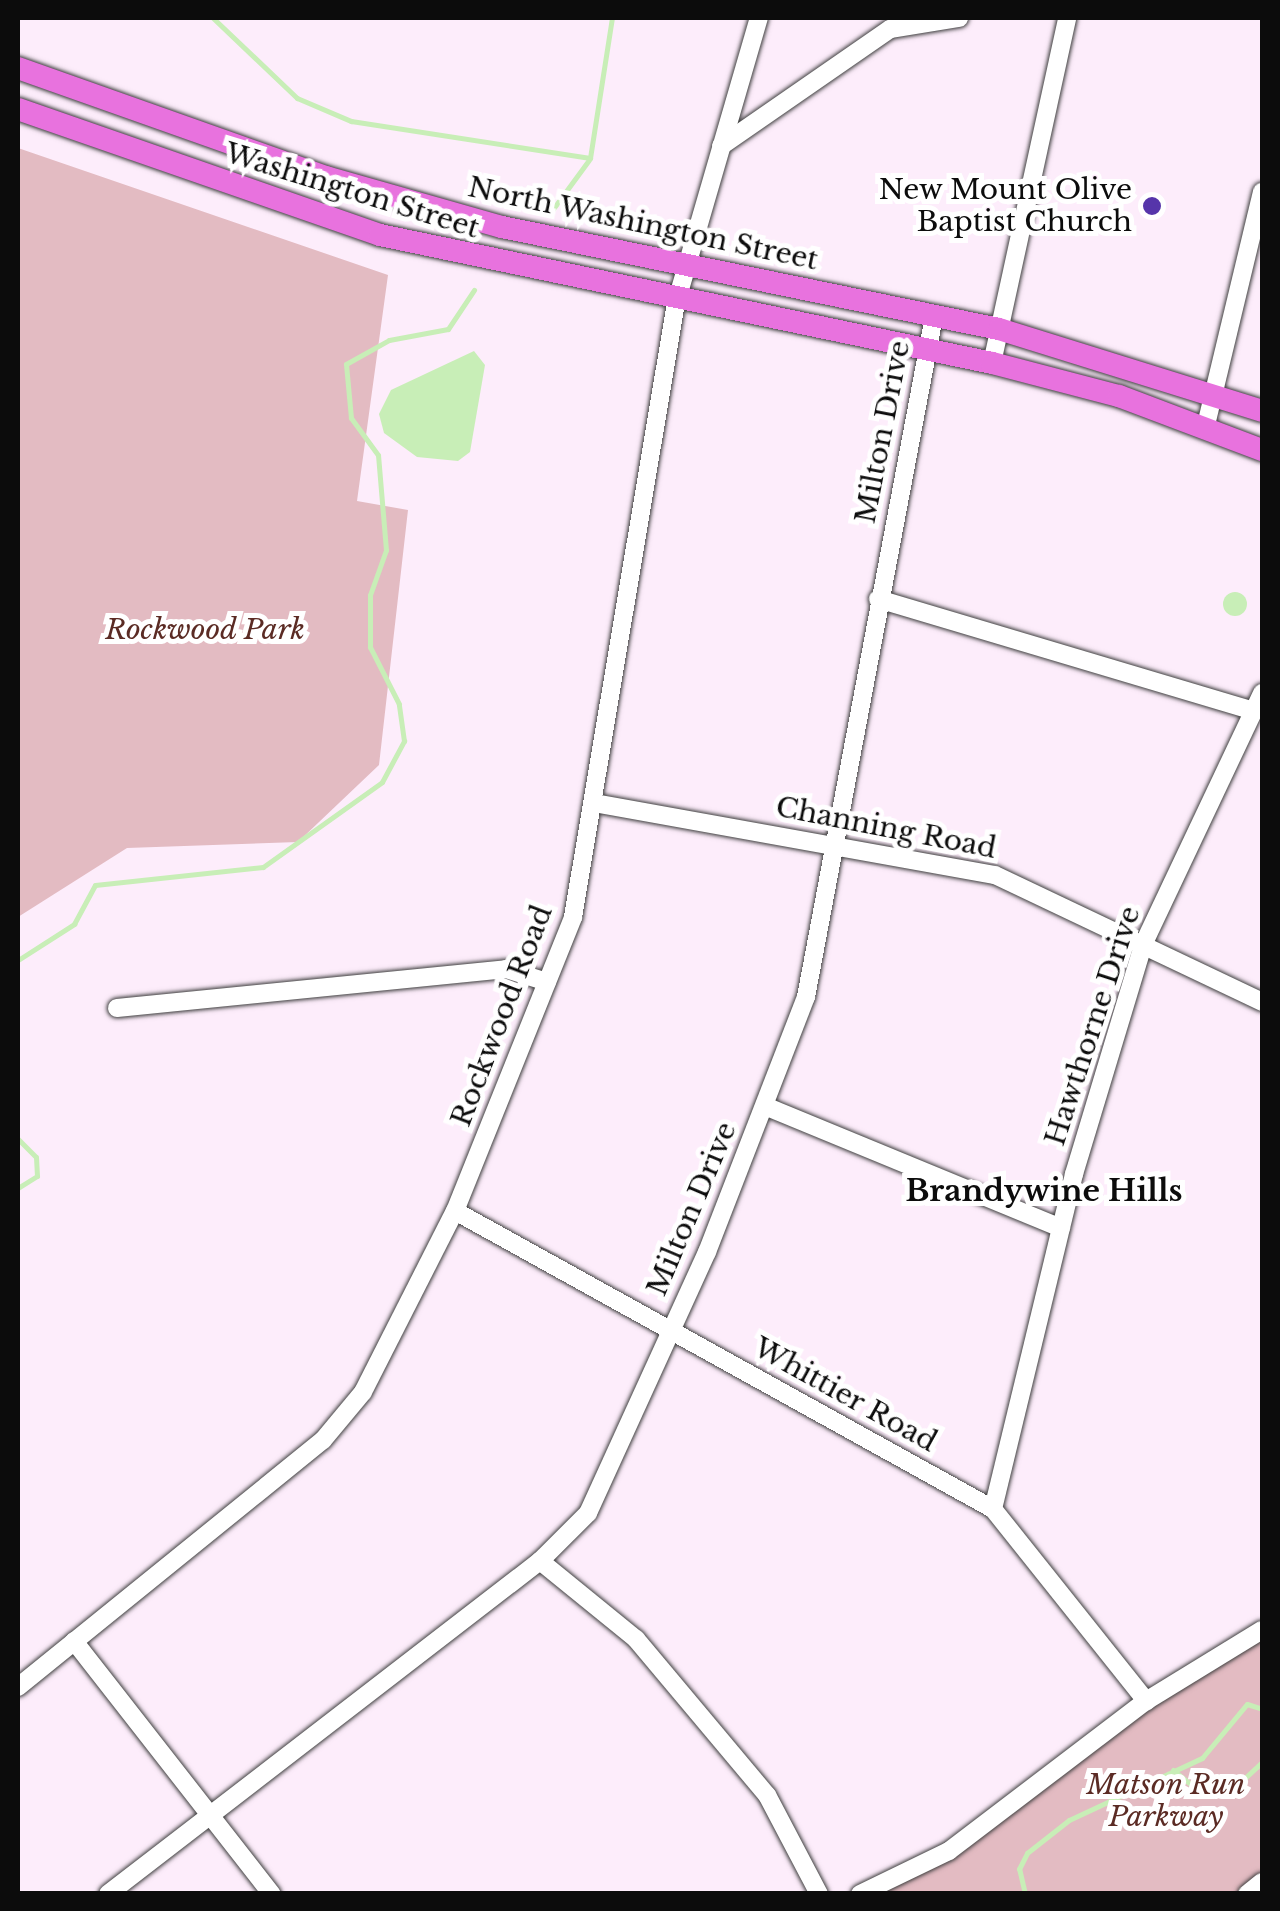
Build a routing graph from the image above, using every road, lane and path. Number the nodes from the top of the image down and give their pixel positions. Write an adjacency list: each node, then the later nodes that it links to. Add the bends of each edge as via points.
1 (759, 18): 6 (street, Rockwood Road)
2 (959, 18): 6 (street, via 890,28)
3 (1067, 18): 11 (street)
4 (18, 68): 8 (main road, North Washington Street, via 326,177)
5 (18, 110): 9 (main road, Washington Street, via 380,234)
6 (721, 146): 8 (street, Rockwood Road)
7 (1262, 192): 14 (street)
8 (688, 268): 9 (street, Rockwood Road); 10 (main road, North Washington Street)
9 (676, 302): 12 (main road); 21 (street, Rockwood Road)
10 (934, 316): 11 (main road, North Washington Street); 12 (street, Milton Drive)
11 (999, 329): 13 (street); 14 (main road, North Washington Street)
12 (927, 350): 13 (main road); 18 (street, Milton Drive)
13 (992, 364): 16 (main road)
14 (1214, 392): 15 (main road, North Washington Street); 16 (street)
15 (1262, 411)
16 (1206, 425): 17 (main road)
17 (1262, 450)
18 (878, 599): 20 (street); 22 (street, Milton Drive)
19 (1262, 693): 20 (street, Hawthorne Drive)
20 (1251, 710): 23 (street, Hawthorne Drive)
21 (594, 803): 22 (street, Channing Road); 24 (street, Rockwood Road, via 572,917)
22 (839, 844): 23 (street, Channing Road, via 996,874); 27 (street, Milton Drive, via 814,970)
23 (1142, 945): 25 (street, Channing Road); 29 (street, Hawthorne Drive)
24 (547, 982): 26 (street, via 506,969); 28 (street, Rockwood Road)
25 (1262, 1002)
26 (117, 1008)
27 (765, 1106): 29 (street); 30 (street, Milton Drive)
28 (455, 1211): 30 (street, Whittier Road); 34 (street, Rockwood Road, via 363,1392 336,1426)
29 (1061, 1228): 31 (street, Hawthorne Drive)
30 (670, 1330): 31 (street, Whittier Road); 32 (street, Milton Drive, via 588,1513)
31 (993, 1510): 36 (street, Whittier Road)
32 (540, 1560): 37 (street, Milton Drive); 41 (street, via 636,1639 767,1795)
33 (1262, 1630): 36 (street)
34 (74, 1642): 35 (street, Rockwood Road); 37 (street)
35 (18, 1687)
36 (1146, 1701): 42 (street, via 949,1852)
37 (211, 1813): 39 (street, Milton Drive); 40 (street)
38 (1262, 1882): 43 (street)
39 (108, 1894)
40 (272, 1894)
41 (819, 1894)
42 (860, 1894)
43 (1247, 1894)

